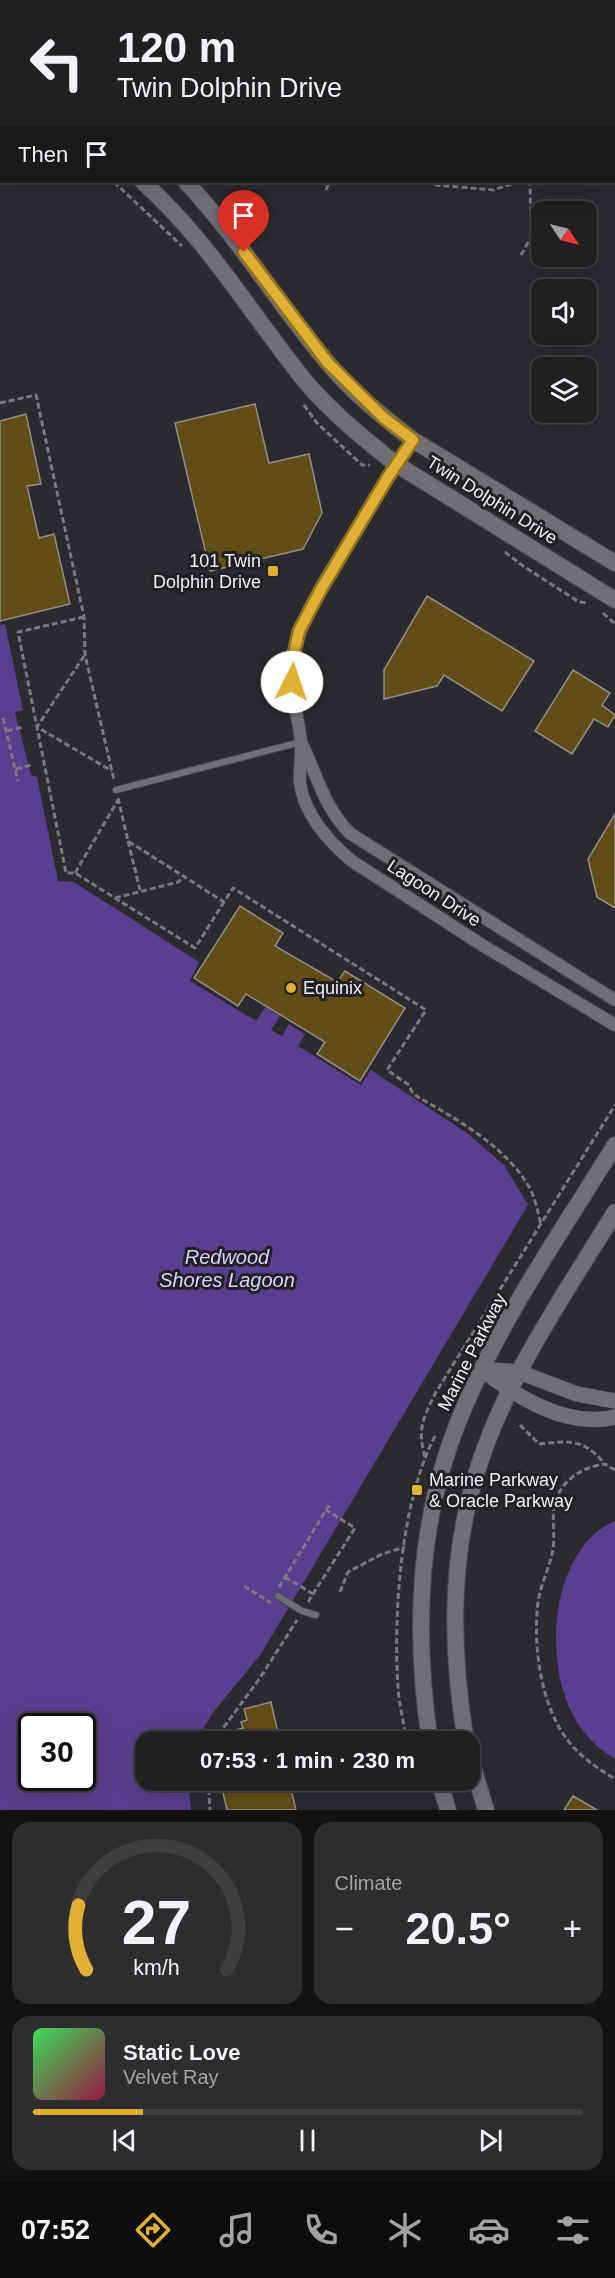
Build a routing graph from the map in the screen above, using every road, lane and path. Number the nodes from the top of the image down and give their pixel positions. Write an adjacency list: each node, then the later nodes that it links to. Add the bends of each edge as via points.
1 (144, 183): 11 (main road, Twin Dolphin Drive, via 187,225 306,382)
2 (187, 183): 10 (main road, Twin Dolphin Drive, via 209,206 328,363 384,418)
3 (329, 183): 7 (path)
4 (429, 183): 5 (path, via 493,190)
5 (516, 183)
6 (530, 183): 8 (path, via 531,237)
7 (326, 190)
8 (521, 255)
9 (0, 403): 14 (path, via 36,395)
10 (413, 440): 11 (street, Lagoon Drive); 12 (main road, Twin Dolphin Drive)
11 (396, 464): 13 (main road, Twin Dolphin Drive); 22 (street, Lagoon Drive, via 299,631 292,662 293,702)
12 (615, 563)
13 (615, 600)
14 (84, 617): 17 (path); 20 (path, via 18,632)
15 (610, 617): 16 (path)
16 (615, 624)
17 (85, 655): 20 (path); 25 (path)
18 (3, 718): 21 (path)
19 (23, 727): 21 (path)
20 (37, 728): 25 (path); 30 (path, via 66,873)
21 (6, 731): 24 (path)
22 (301, 742): 27 (lane); 35 (street, Lagoon Drive, via 338,822 351,834); 36 (street, Lagoon Drive, via 300,784 317,825 338,849 482,945)
23 (31, 765): 24 (path)
24 (15, 769): 26 (path)
25 (112, 771): 27 (path)
26 (18, 781)
27 (116, 790): 28 (path)
28 (118, 799): 29 (path); 30 (path)
29 (128, 841): 31 (path); 32 (path)
30 (75, 873): 33 (path)
31 (186, 876): 32 (path, via 178,882); 34 (path)
32 (140, 890): 33 (path)
33 (114, 898): 34 (path, via 195,948)
34 (224, 902): 40 (path, via 233,888 426,1010 387,1070 409,1085 413,1094 472,1130 504,1156 529,1187)
35 (615, 1000)
36 (615, 1025)
37 (615, 1105): 40 (path)
38 (615, 1145): 41 (main road, Marine Parkway)
39 (615, 1212): 42 (main road)
40 (541, 1224): 51 (path, via 427,1409 419,1436 425,1457)
41 (481, 1369): 42 (street); 43 (street); 61 (main road, Marine Parkway, via 456,1426 428,1530 419,1635)
42 (519, 1372): 43 (main road); 44 (street, via 578,1394)
43 (510, 1392): 45 (street, via 571,1417); 62 (main road, via 473,1485 462,1535 454,1635)
44 (615, 1401)
45 (615, 1417)
46 (520, 1425): 47 (path, via 539,1444 566,1440 579,1443)
47 (605, 1464): 48 (path); 63 (path, via 579,1471 556,1500 553,1549 542,1582 537,1631 544,1685 554,1716 581,1755)
48 (615, 1470)
49 (331, 1502): 50 (path)
50 (326, 1510): 52 (path); 55 (path, via 355,1528)
51 (405, 1547): 54 (path, via 348,1572); 60 (path, via 398,1599 398,1687)
52 (285, 1577): 53 (path); 55 (path)
53 (279, 1587)
54 (339, 1592)
55 (313, 1594): 57 (path)
56 (278, 1596): 57 (lane)
57 (302, 1611): 58 (lane); 59 (path)
58 (316, 1615)
59 (221, 1731)
60 (404, 1731)
61 (428, 1731)
62 (464, 1731)
63 (615, 1779)
64 (209, 1791): 67 (path)
65 (446, 1791): 68 (main road)
66 (478, 1791): 69 (main road)
67 (210, 1810)
68 (448, 1810)
69 (486, 1810)

